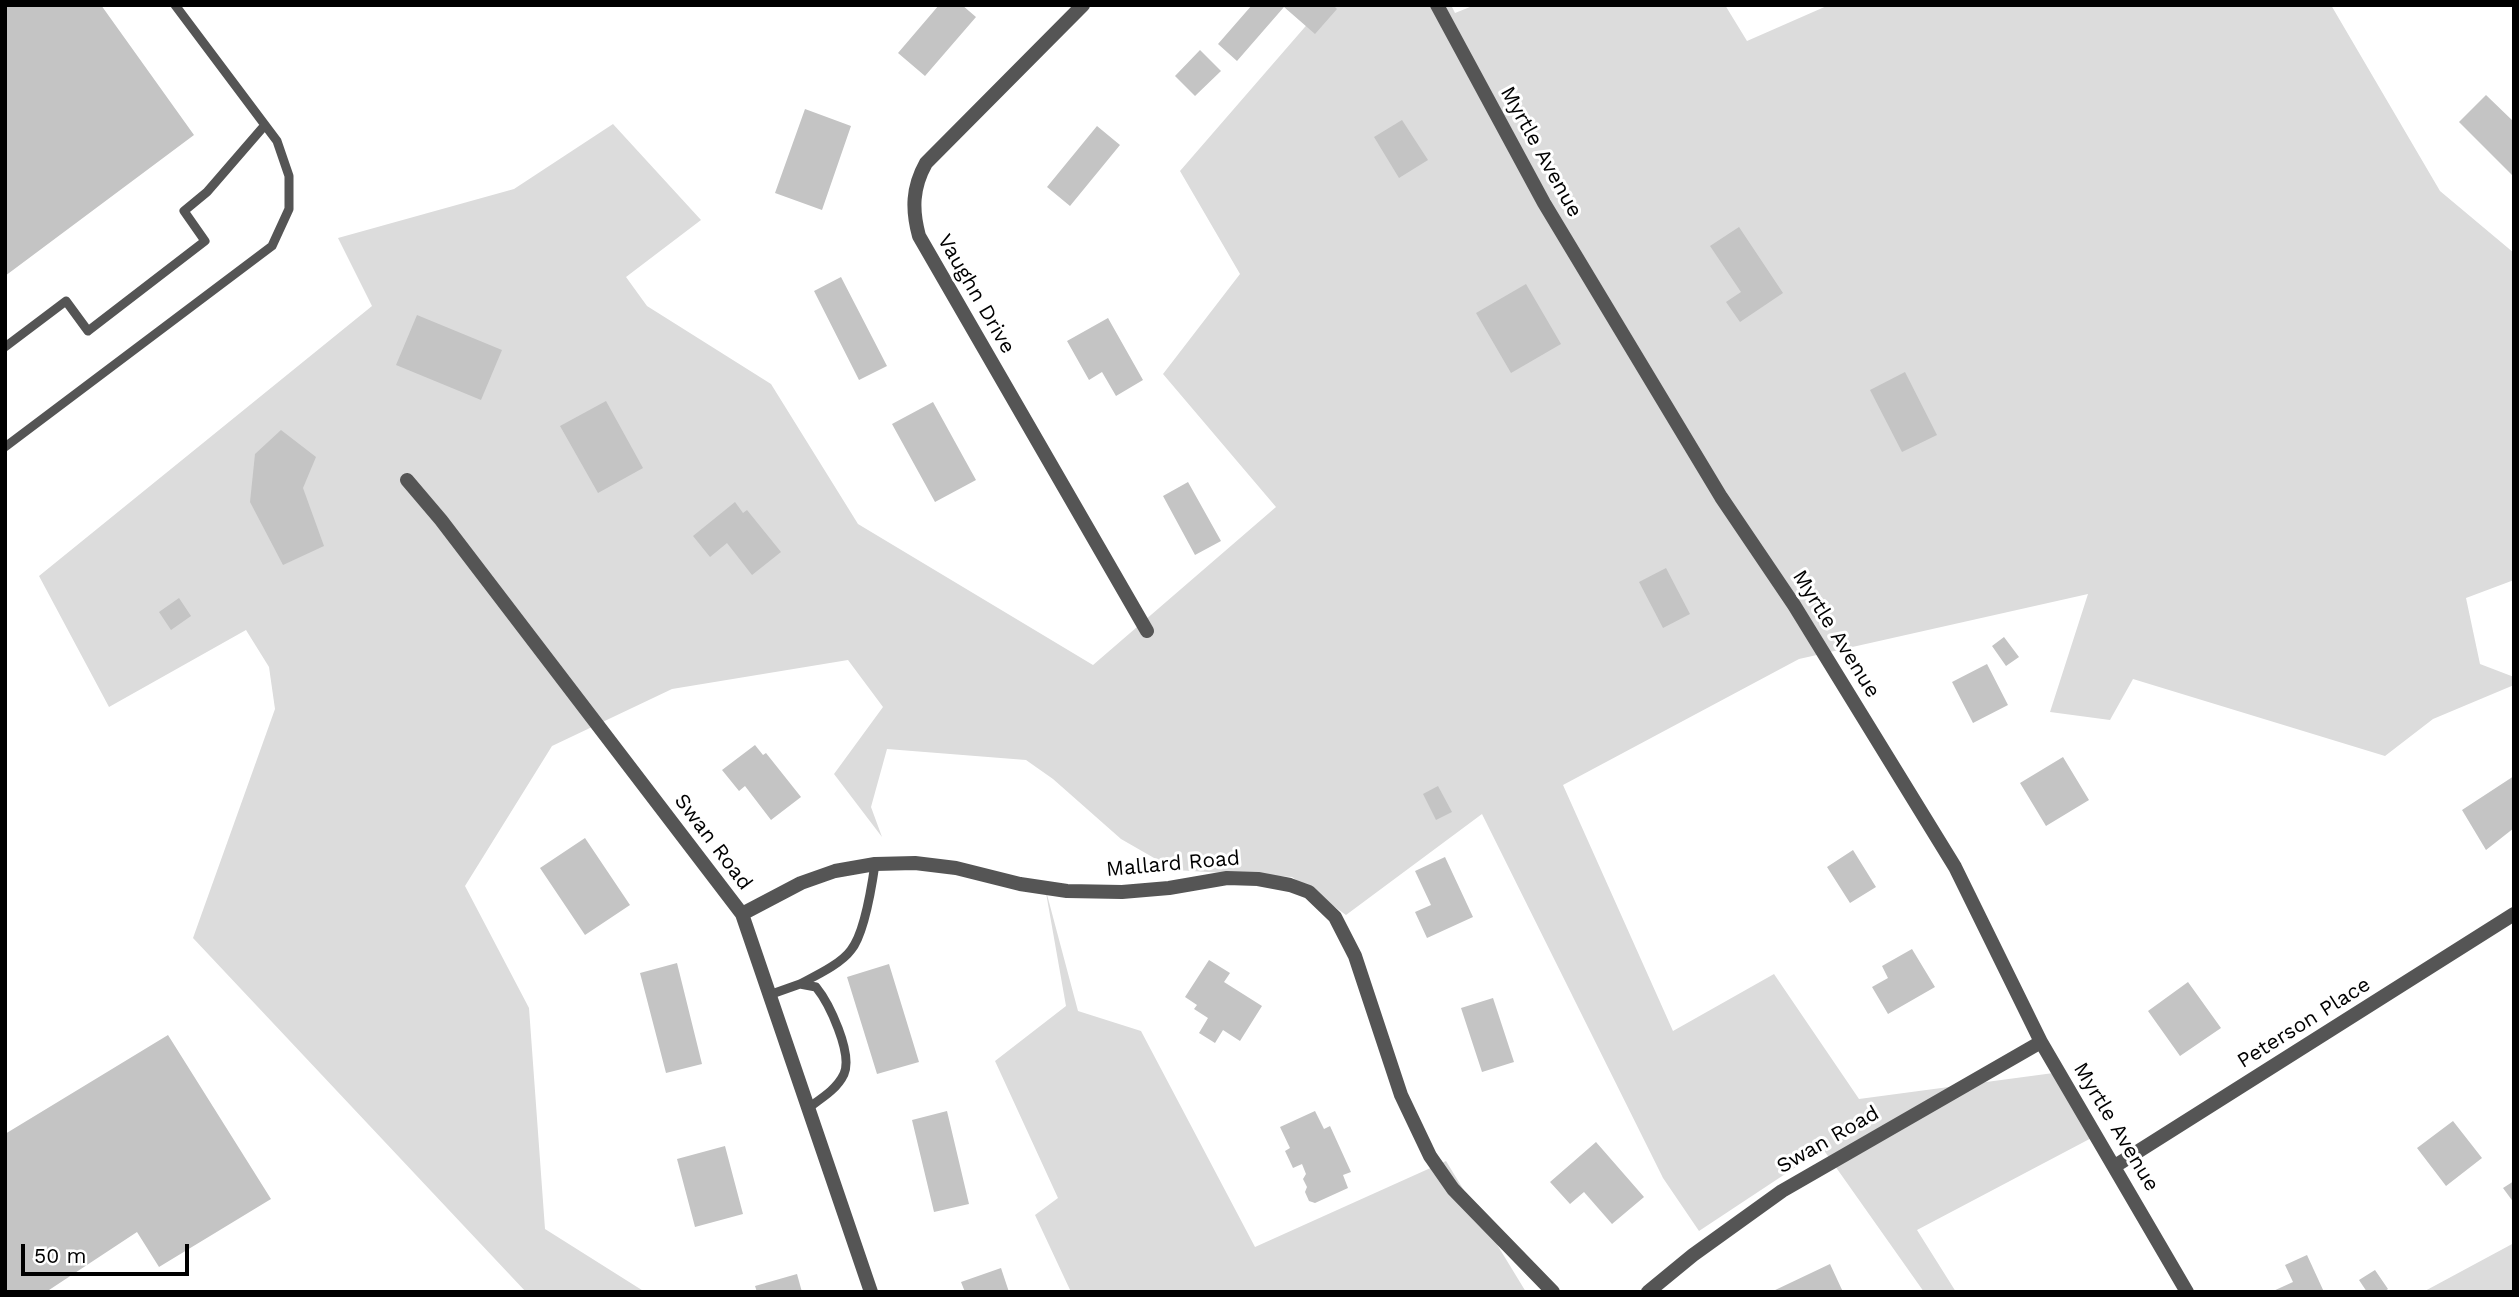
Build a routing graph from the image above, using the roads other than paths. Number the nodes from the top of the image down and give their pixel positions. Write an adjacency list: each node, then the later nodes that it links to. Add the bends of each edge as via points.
1 (175, 5): 4 (lane)
2 (1083, 5): 8 (street, Vaughn Drive, via 926,163 914,194 913,215 919,236)
3 (1437, 5): 14 (street, Myrtle Avenue, via 1551,215 1721,498 1794,605 1955,867)
4 (265, 125): 5 (lane, via 207,192 184,211 205,241 88,331 66,301); 6 (lane, via 277,141 289,176 289,209 272,246)
5 (5, 347)
6 (5, 447)
7 (407, 480): 10 (street, Swan Road)
8 (1147, 631)
9 (875, 864): 10 (street, Mallard Road, via 801,883); 12 (lane, via 866,912 852,950); 18 (street, Mallard Road, via 956,868 1067,891 1122,892 1227,878 1258,879 1309,892 1335,917 1356,956 1401,1095 1430,1156 1453,1189)
10 (742, 914): 13 (street, Swan Road)
11 (2514, 914): 16 (street, Peterson Place)
12 (800, 984): 13 (lane); 15 (lane, via 816,987 828,1002 846,1071 836,1087)
13 (769, 995): 15 (street, Swan Road)
14 (2041, 1042): 16 (street, Myrtle Avenue); 19 (street, Swan Road, via 1782,1191)
15 (808, 1108): 17 (street, Swan Road)
16 (2115, 1166): 20 (street, Myrtle Avenue)
17 (871, 1292)
18 (1553, 1292)
19 (1648, 1292)
20 (2187, 1292)

